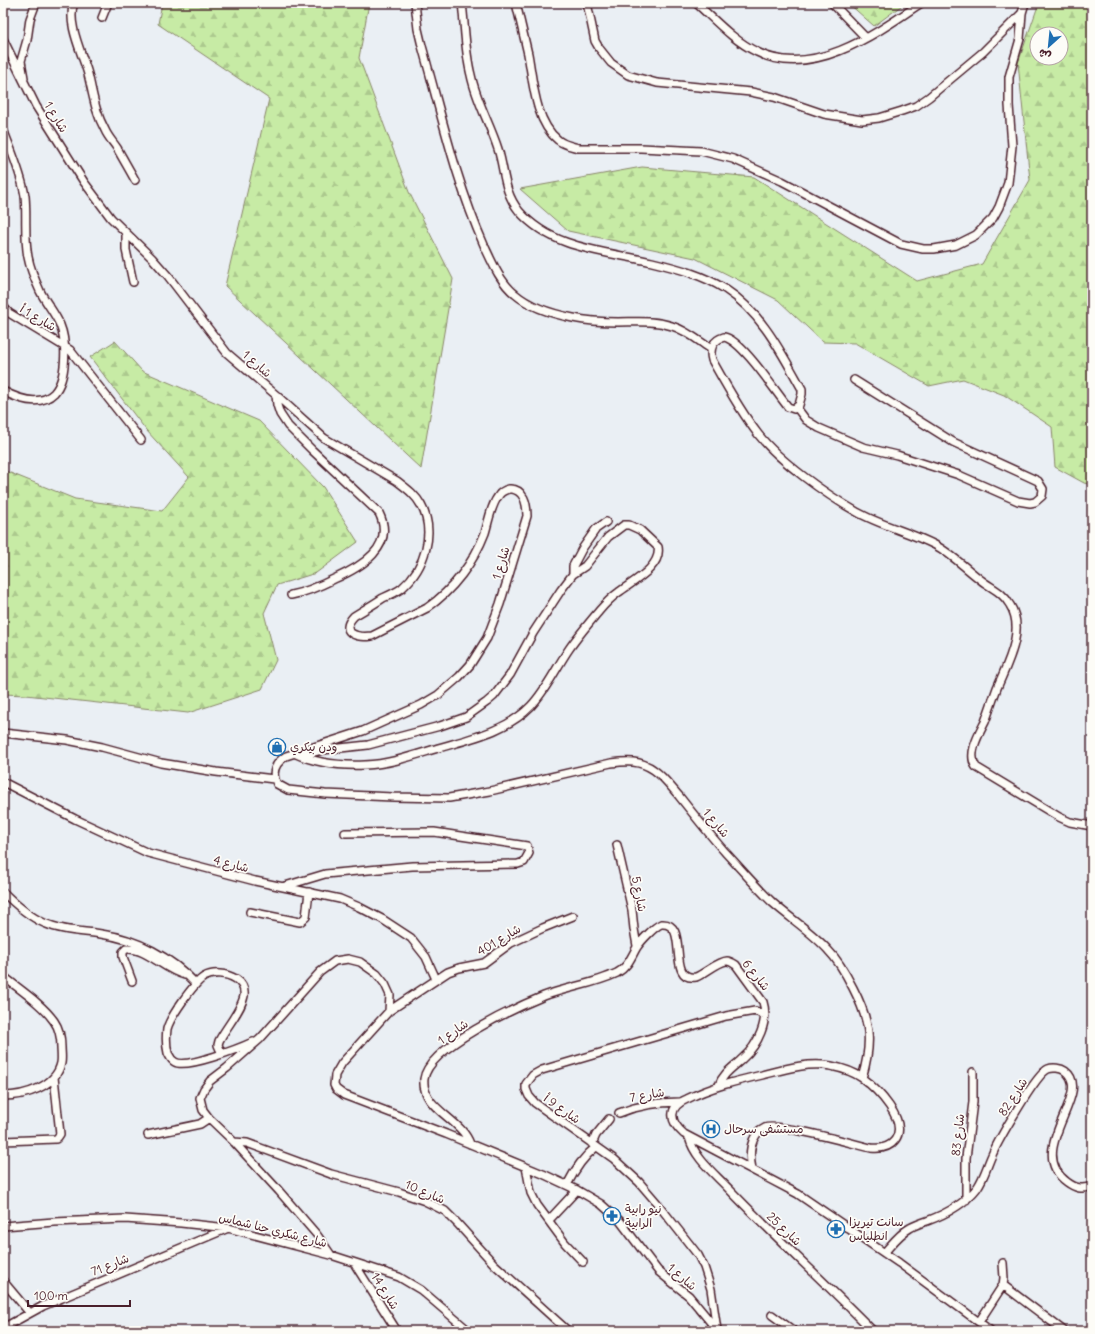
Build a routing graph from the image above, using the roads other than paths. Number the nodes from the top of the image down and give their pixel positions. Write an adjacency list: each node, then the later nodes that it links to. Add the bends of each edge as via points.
1 (36, 3): 16 (street, via 21,61)
2 (74, 3): 18 (street, via 71,12 74,29 93,102 105,131)
3 (108, 3): 13 (street)
4 (415, 3): 23 (street, via 422,46 456,173 478,232 504,283 514,294 545,310 599,322 645,321 673,326)
5 (462, 3): 27 (street, via 471,76 498,150 509,196 519,210 536,226 559,240 587,249 673,268 726,290 751,311 777,345 802,389 802,401)
6 (516, 3): 12 (street, via 541,114 544,123 558,140 578,148 626,147 701,151 733,158 901,244 923,249 956,245 976,235 993,218 1005,195 1012,146 1009,78 1020,39)
7 (587, 3): 12 (street, via 595,41 611,63 628,75 657,83 751,92 824,114 862,120 902,111 929,98 983,52)
8 (696, 3): 14 (street, via 747,47 777,59 804,61 854,45)
9 (832, 3): 14 (street)
10 (921, 3): 14 (street)
11 (1025, 3): 12 (street)
12 (1022, 13)
13 (102, 18)
14 (866, 38)
15 (3, 39): 16 (street, شارع 1)
16 (25, 86): 19 (street, شارع 1, via 84,182 111,218)
17 (3, 129): 22 (street, via 21,177 25,197 28,256 33,274 40,292 60,325)
18 (135, 180)
19 (126, 233): 20 (street, via 126,250); 26 (street, شارع 1, via 168,276 227,353)
20 (133, 282)
21 (3, 306): 22 (street, شارع 1 أ, via 9,313)
22 (64, 345): 25 (street, via 62,374 55,391 49,397 42,401 33,401); 28 (street)
23 (711, 349): 27 (street, via 720,338 724,336 730,339 752,359 788,407); 36 (street, via 712,360 741,410 759,435 790,464 818,487 857,512 945,551 994,588 1010,604 1016,621 1015,637 978,737 973,763 1059,817)
24 (854, 380): 27 (street, via 953,442 1038,481 1043,489 1042,496 1035,502 1018,501 959,475 863,447 813,425)
25 (5, 394)
26 (276, 395): 31 (street, via 280,414 288,426 379,513 384,526 382,540 370,559 360,567 313,589); 33 (street, شارع 1, via 324,438 407,488 416,497 424,513 428,532 421,563 401,589 350,620 349,631 356,636 363,638 386,630 427,608 443,595 474,556 499,494 505,490 518,491 523,496 527,509 500,604 487,638 459,677 438,695 421,705 364,731)
27 (796, 408)
28 (141, 440)
29 (606, 522): 30 (street, via 596,529 582,549 573,566)
30 (572, 574): 33 (street, via 533,633 510,675 494,696 477,709 454,722 386,741); 33 (street, via 585,566 608,537 624,525 640,530 658,547 659,553 651,568 599,611 570,648 545,689 530,707 512,721 472,739 384,763 344,765)
31 (291, 595)
32 (3, 733): 34 (street, via 67,740 161,762)
33 (297, 755): 34 (street, شارع 1, via 286,756 278,762 273,774)
34 (274, 779): 57 (street, شارع 1, via 277,784 288,790 393,798 449,798 611,763 629,761 645,764 661,775 762,892 829,950 837,961 860,1001 867,1024 867,1059)
35 (3, 782): 39 (street, شارع 4, via 148,853)
36 (1092, 826)
37 (345, 833): 39 (street, via 434,832 526,846 529,853 524,862 518,864 404,867 325,874)
38 (617, 846): 44 (street, شارع 5, via 632,910)
39 (283, 887): 41 (street, شارع 4)
40 (3, 892): 45 (street, via 25,912 45,924 136,943 170,961)
41 (310, 892): 42 (street, via 306,917 300,922); 47 (street, شارع 4, via 348,902 404,932 417,943)
42 (250, 912)
43 (573, 916): 47 (street, شارع 401, via 511,943 484,963 459,968)
44 (637, 946): 51 (street, شارع 6, via 658,925 670,926 675,931 681,969 686,977 696,978 722,963 731,962 759,995); 68 (street, شارع 1, via 622,970 544,996 494,1019 446,1050 431,1064 424,1080 429,1100 464,1134)
45 (188, 975): 48 (street, via 175,972 140,952 126,949 123,957); 49 (street)
46 (3, 976): 56 (street, via 55,1022 60,1039 61,1063)
47 (436, 979): 50 (street, شارع 401)
48 (132, 981)
49 (196, 984): 53 (street, via 202,978 216,974 230,976 243,986 243,999 219,1041); 53 (street, via 174,1014 168,1028 166,1046 170,1058 175,1063 182,1064)
50 (389, 1011): 52 (street, via 390,995 377,974 360,962 340,959 328,964); 54 (street, شارع 401)
51 (765, 1015): 58 (street, via 760,1034 751,1049 722,1078); 69 (street, شارع 9 أ, via 755,1011 726,1016 556,1065 533,1075 526,1086 529,1096 535,1103)
52 (260, 1039): 53 (street); 62 (street, via 206,1086 200,1098 203,1110)
53 (222, 1054)
54 (342, 1063): 68 (street, شارع 1, via 333,1080 336,1089 344,1095)
55 (973, 1072): 75 (street, شارع 83, via 966,1158)
56 (54, 1077): 59 (street, via 31,1091); 66 (street, via 60,1134 58,1137)
57 (862, 1078): 58 (street, via 830,1066 808,1065); 71 (street, via 897,1118 898,1137 893,1143 879,1149 871,1148 782,1127 765,1127 758,1133 750,1148)
58 (719, 1085): 60 (street)
59 (3, 1096)
60 (680, 1102): 61 (street, شارع 7, via 648,1104); 65 (street, via 672,1113 673,1119 679,1130)
61 (619, 1113)
62 (209, 1118): 64 (street, via 200,1124); 67 (street)
63 (609, 1119): 69 (street, via 596,1134)
64 (148, 1135)
65 (689, 1136): 71 (street); 95 (street, شارع 25, via 694,1150 711,1170)
66 (3, 1141)
67 (234, 1142): 80 (street, via 308,1223); 92 (street, شارع 10, via 247,1143 331,1174 399,1192 438,1208 452,1218 494,1264)
68 (470, 1144): 70 (street, شارع 1)
69 (594, 1145): 72 (street); 93 (street, شارع 9 أ, via 639,1182 698,1256 708,1277)
70 (526, 1167): 72 (street, شارع 1); 76 (street, via 531,1193)
71 (752, 1169): 79 (street, via 798,1194)
72 (567, 1185): 74 (street, شارع 1)
73 (1092, 1186): 75 (street, شارع 82, via 1076,1187 1061,1178 1055,1169 1052,1156 1054,1147 1074,1100 1076,1081 1065,1070 1054,1068 1044,1071 1032,1088 1001,1136 980,1183)
74 (577, 1190): 76 (street); 93 (street, شارع 1, via 611,1212 658,1271 689,1296)
75 (966, 1200): 79 (street, شارع 82, via 950,1211 908,1229)
76 (549, 1220): 81 (street, via 565,1243)
77 (3, 1226): 78 (street, شارع شكري حنا شماس, via 125,1219)
78 (228, 1228): 80 (street, شارع شكري حنا شماس); 86 (street, شارع 71)
79 (884, 1253): 88 (street)
80 (331, 1256): 82 (street, شارع شكري حنا شماس)
81 (583, 1262)
82 (354, 1263): 90 (street, شارع 14); 91 (street, شارع شكري حنا شماس, via 410,1282)
83 (1003, 1263): 85 (street)
84 (3, 1281): 86 (street)
85 (1002, 1285): 88 (street); 97 (street)
86 (30, 1312): 89 (street, شارع 71)
87 (772, 1315): 94 (street)
88 (979, 1322): 96 (street)
89 (3, 1328)
90 (397, 1331)
91 (469, 1331)
92 (568, 1331)
93 (718, 1331)
94 (794, 1331)
95 (872, 1331)
96 (991, 1331)
97 (1064, 1331)

